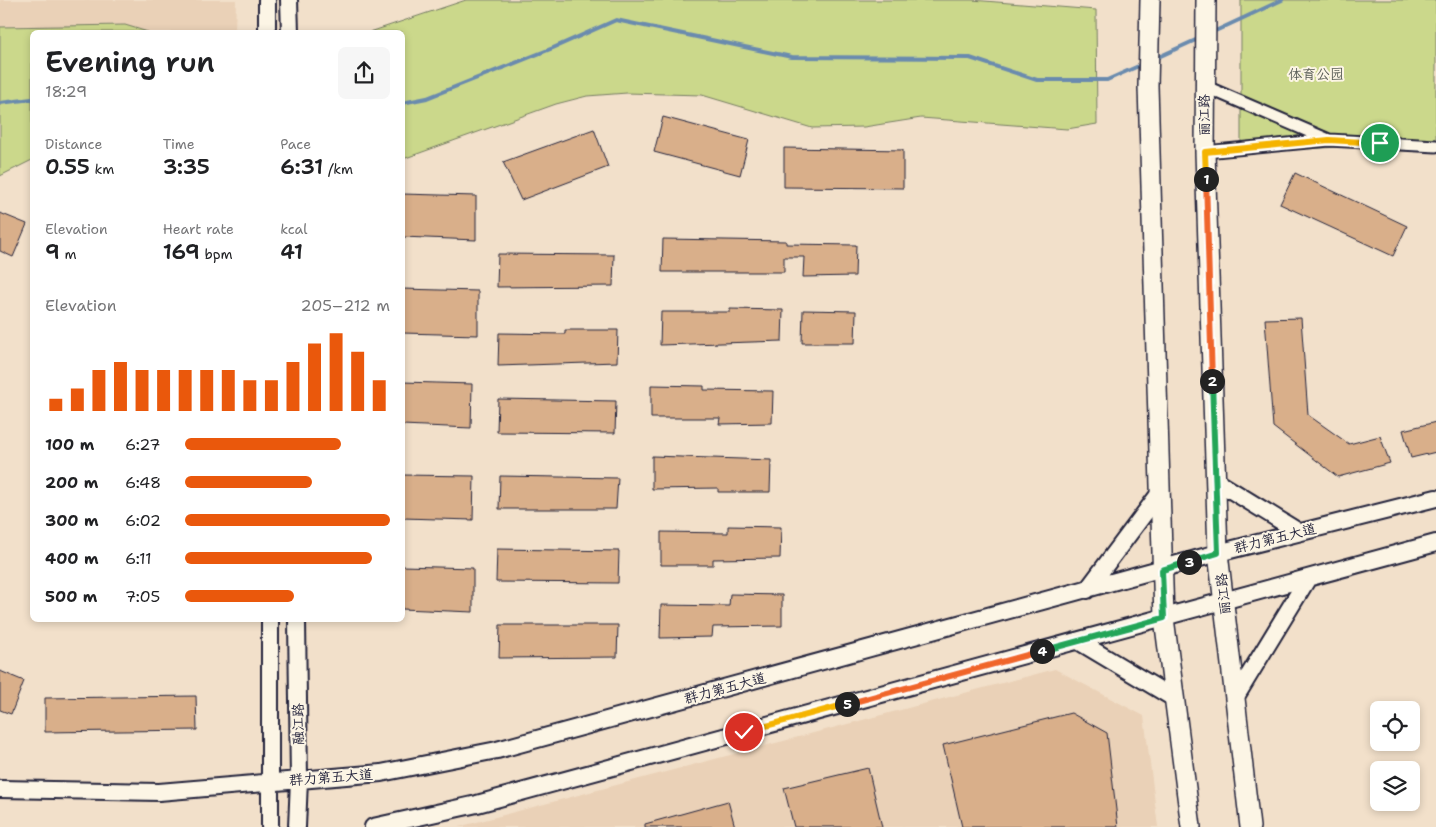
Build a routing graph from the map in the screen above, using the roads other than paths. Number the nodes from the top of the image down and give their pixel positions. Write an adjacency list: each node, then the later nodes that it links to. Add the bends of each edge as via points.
1 (267, 0): 5 (main road)
2 (289, 0): 6 (main road)
3 (1150, 0): 12 (main road, via 1148,86)
4 (1206, 2): 7 (main road, 丽江路)
5 (267, 30)
6 (290, 30)
7 (1204, 86): 8 (street); 10 (main road, 丽江路)
8 (1329, 140): 9 (street); 10 (street)
9 (1436, 146)
10 (1205, 152): 11 (main road, 丽江路)
11 (1216, 481): 14 (main road); 16 (main road, 丽江路)
12 (1159, 494): 17 (main road); 19 (main road)
13 (1436, 498): 14 (main road, 群力第五大道)
14 (1299, 532): 16 (main road, 群力第五大道)
15 (1436, 543): 18 (main road)
16 (1218, 553): 17 (main road, 群力第五大道); 20 (main road, 丽江路)
17 (1162, 570): 19 (main road, 群力第五大道); 21 (main road)
18 (1308, 578): 20 (main road); 25 (main road)
19 (1087, 590): 27 (main road, 群力第五大道, via 497,750 381,773)
20 (1223, 602): 21 (main road); 25 (main road, 丽江路)
21 (1164, 618): 24 (main road); 26 (main road)
22 (270, 622): 28 (main road, 融江路)
23 (296, 622): 27 (main road, 融江路)
24 (1078, 642): 26 (main road); 32 (main road, via 477,804)
25 (1235, 698): 34 (main road, 丽江路)
26 (1175, 699): 33 (main road)
27 (299, 780): 28 (main road, 群力第五大道); 31 (main road, 融江路)
28 (270, 782): 29 (main road, 群力第五大道, via 159,792); 30 (main road, 融江路)
29 (0, 789)
30 (270, 827)
31 (297, 827)
32 (373, 827)
33 (1191, 827)
34 (1250, 827)

